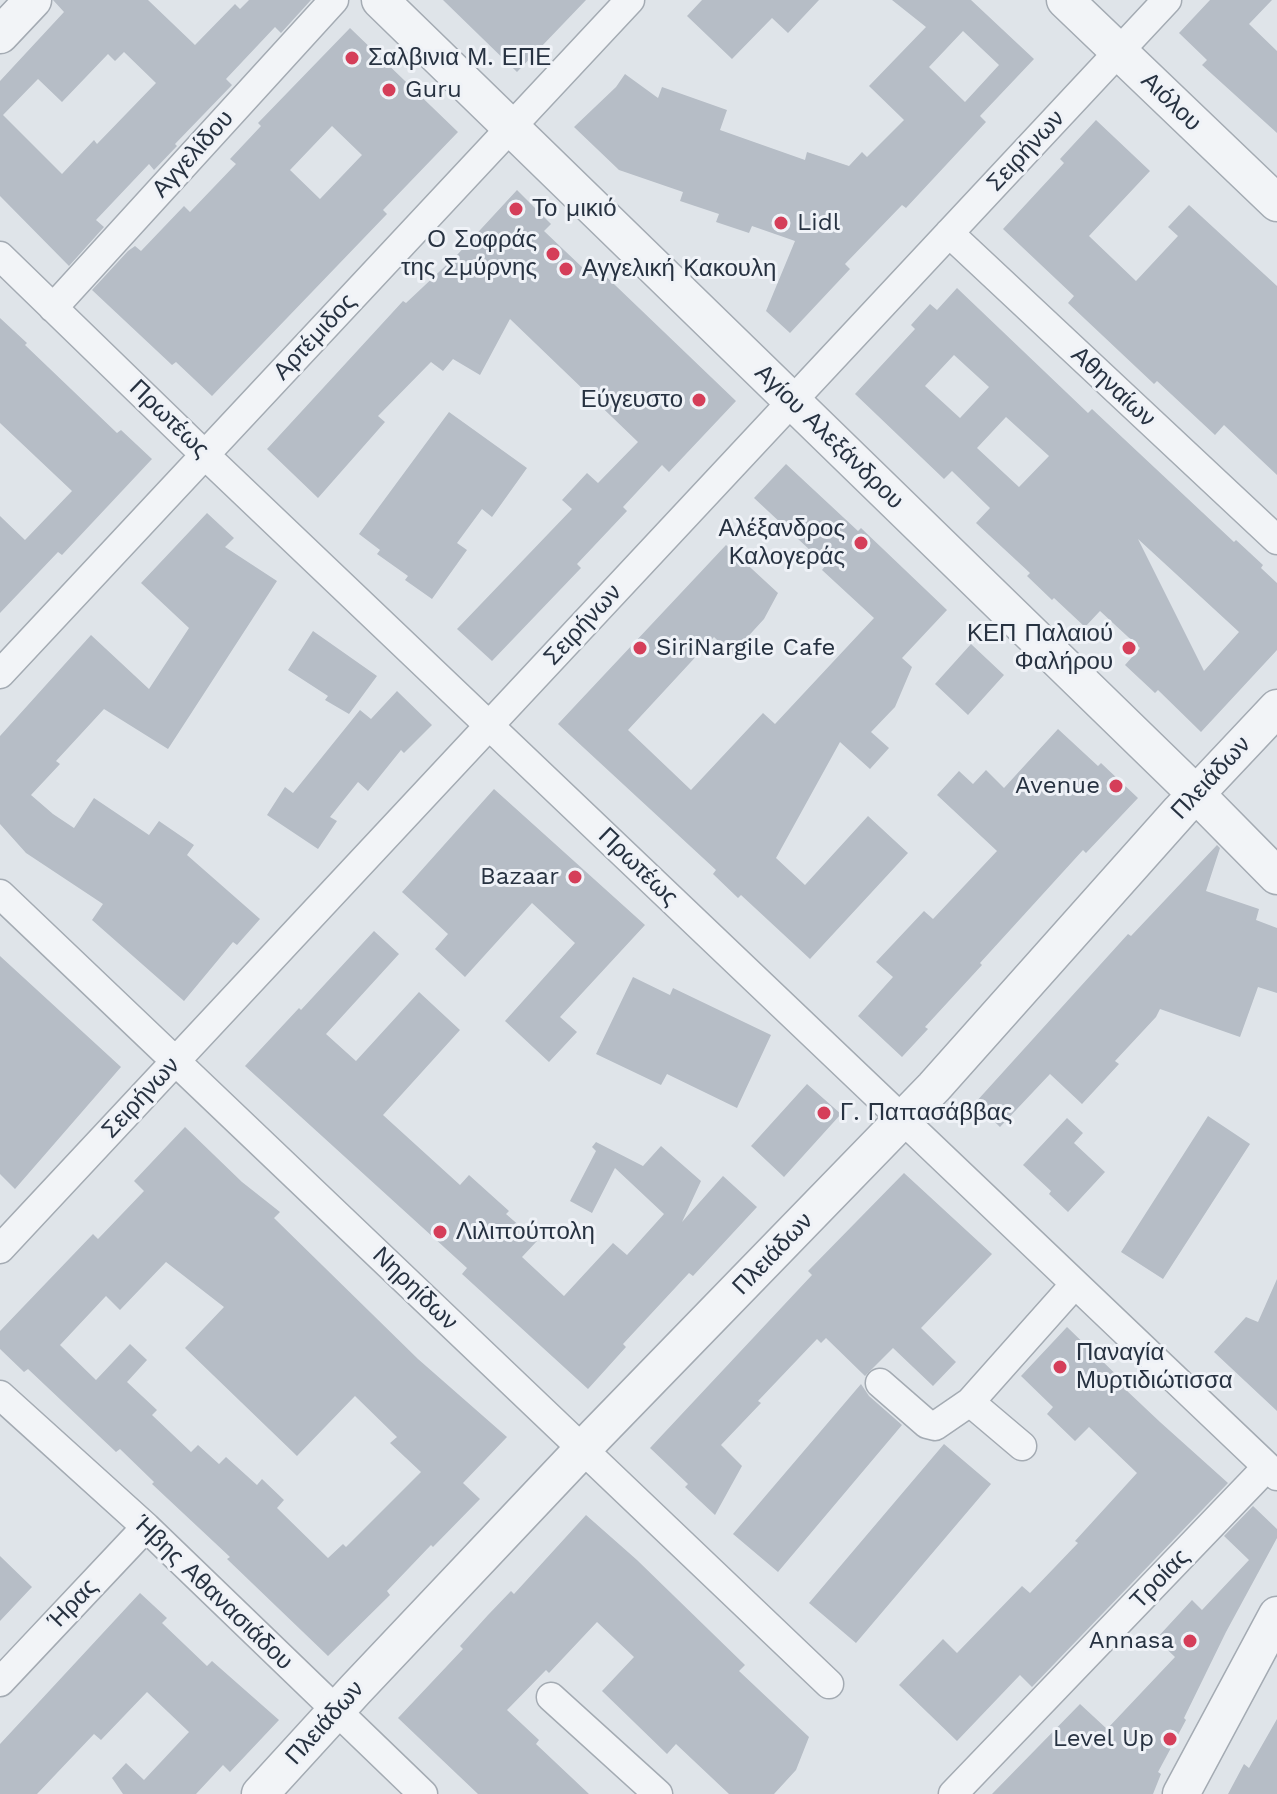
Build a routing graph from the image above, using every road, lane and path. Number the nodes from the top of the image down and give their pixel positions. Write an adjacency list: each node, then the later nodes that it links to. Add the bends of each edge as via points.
1 (33, 0): 7 (street)
2 (334, 0): 13 (street, Αγγελίδου)
3 (380, 0): 9 (street, Αγίου Αλεξάνδρου)
4 (630, 0): 9 (street, Αρτέμιδος)
5 (1065, 0): 8 (street, Αιόλου)
6 (1167, 0): 8 (street, Σειρήνων)
7 (0, 35)
8 (1119, 52): 10 (street, Αιόλου); 11 (street, Σειρήνων)
9 (511, 128): 14 (street, Αγίου Αλεξάνδρου); 15 (street, Αρτέμιδος)
10 (1277, 203)
11 (949, 233): 14 (street, Σειρήνων); 16 (street, Αθηναίων)
12 (0, 256): 13 (street, Πρωτέως)
13 (53, 308): 15 (street, Πρωτέως)
14 (792, 402): 19 (street, Σειρήνων); 20 (street, Αγίου Αλεξάνδρου)
15 (205, 455): 17 (street, Αρτέμιδος); 19 (street, Πρωτέως)
16 (1277, 540)
17 (0, 674)
18 (1277, 708): 20 (street, Πλειάδων)
19 (489, 725): 23 (street, Σειρήνων); 24 (street, Πρωτέως)
20 (1196, 794): 21 (street, Αγίου Αλεξάνδρου); 24 (street, Πλειάδων)
21 (1277, 876)
22 (0, 894): 23 (street, Νηρηίδων)
23 (175, 1061): 25 (street, Σειρήνων); 31 (street, Νηρηίδων)
24 (901, 1120): 26 (street, Πρωτέως); 31 (street, Πλειάδων)
25 (0, 1249)
26 (1075, 1284): 29 (street); 32 (street, Πρωτέως)
27 (880, 1383): 29 (street, via 935,1426)
28 (0, 1395): 33 (street, Ήβης Αθανασιάδου)
29 (970, 1402): 30 (street)
30 (1022, 1446)
31 (583, 1450): 36 (street, Νηρηίδων); 38 (street, Πλειάδων)
32 (1272, 1472): 42 (street, Τροίας)
33 (146, 1527): 35 (street, Ήρας); 38 (street, Ήβης Αθανασιάδου)
34 (1277, 1617): 43 (street)
35 (0, 1682)
36 (829, 1684)
37 (551, 1697): 41 (street)
38 (337, 1712): 39 (street, Πλειάδων); 40 (street, Ήβης Αθανασιάδου)
39 (260, 1794)
40 (423, 1794)
41 (658, 1794)
42 (953, 1794)
43 (1181, 1794)

